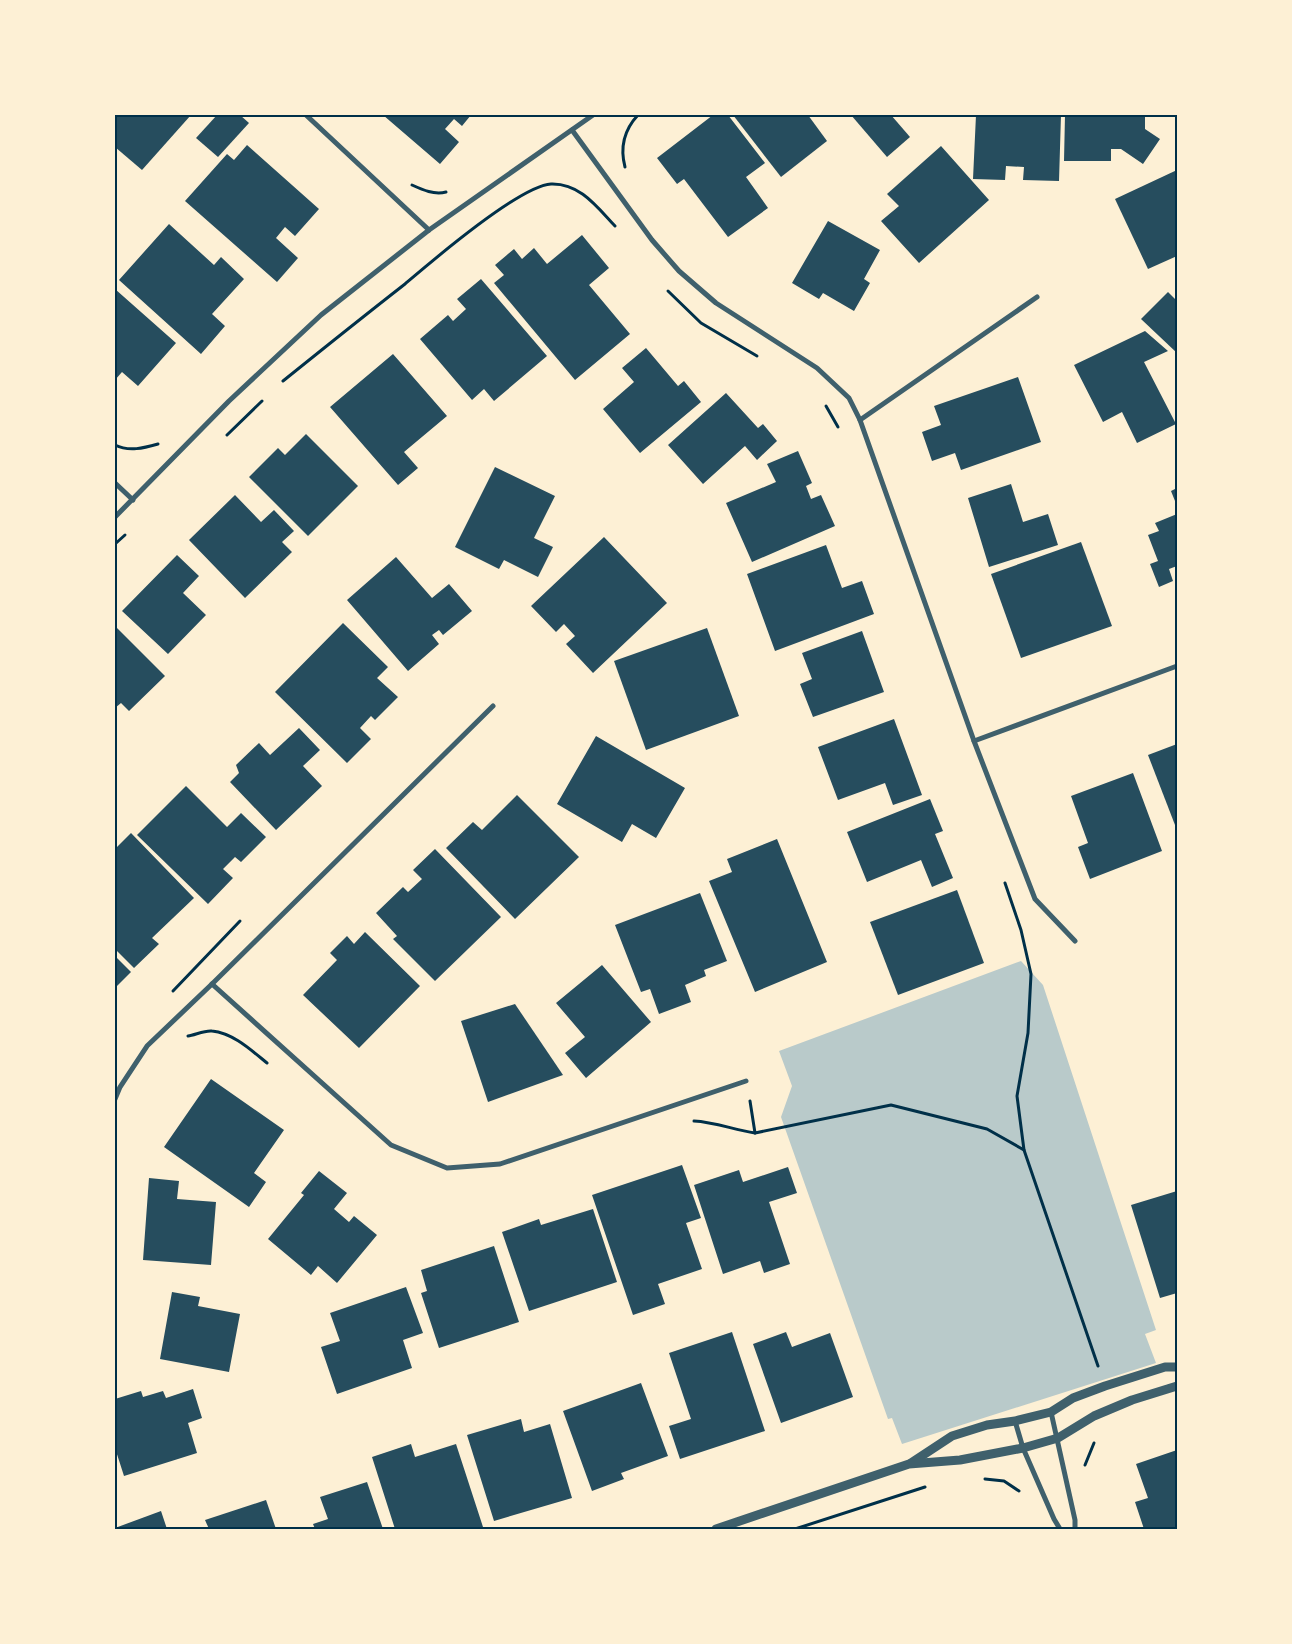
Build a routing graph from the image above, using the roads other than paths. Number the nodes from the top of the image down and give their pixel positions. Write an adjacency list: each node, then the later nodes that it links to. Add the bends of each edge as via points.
1 (306, 115): 4 (street)
2 (593, 115): 3 (street)
3 (572, 130): 4 (street); 6 (street, via 652,240 679,271 716,303 817,368 849,398)
4 (429, 230): 8 (street, via 322,315 229,401)
5 (1037, 297): 6 (street)
6 (860, 420): 12 (street)
7 (115, 483): 8 (street)
8 (133, 500): 9 (street)
9 (115, 517)
10 (1177, 666): 12 (street)
11 (493, 706): 14 (street)
12 (974, 741): 13 (street, via 1035,899)
13 (1075, 941)
14 (212, 984): 15 (street, via 390,1144 447,1168 500,1164); 16 (street, via 147,1046)
15 (746, 1081)
16 (115, 1099)
17 (1177, 1367): 19 (street, via 1165,1367 1105,1386 1072,1398)
18 (1177, 1386): 21 (street, via 1094,1416)
19 (1050, 1412): 20 (street); 21 (street)
20 (1015, 1421): 22 (street); 23 (street, via 987,1425 952,1436)
21 (1058, 1438): 22 (street); 26 (street, via 1075,1520)
22 (1023, 1448): 23 (street, via 960,1460); 25 (street)
23 (909, 1464): 24 (street)
24 (716, 1529)
25 (1060, 1529)
26 (1074, 1529)

